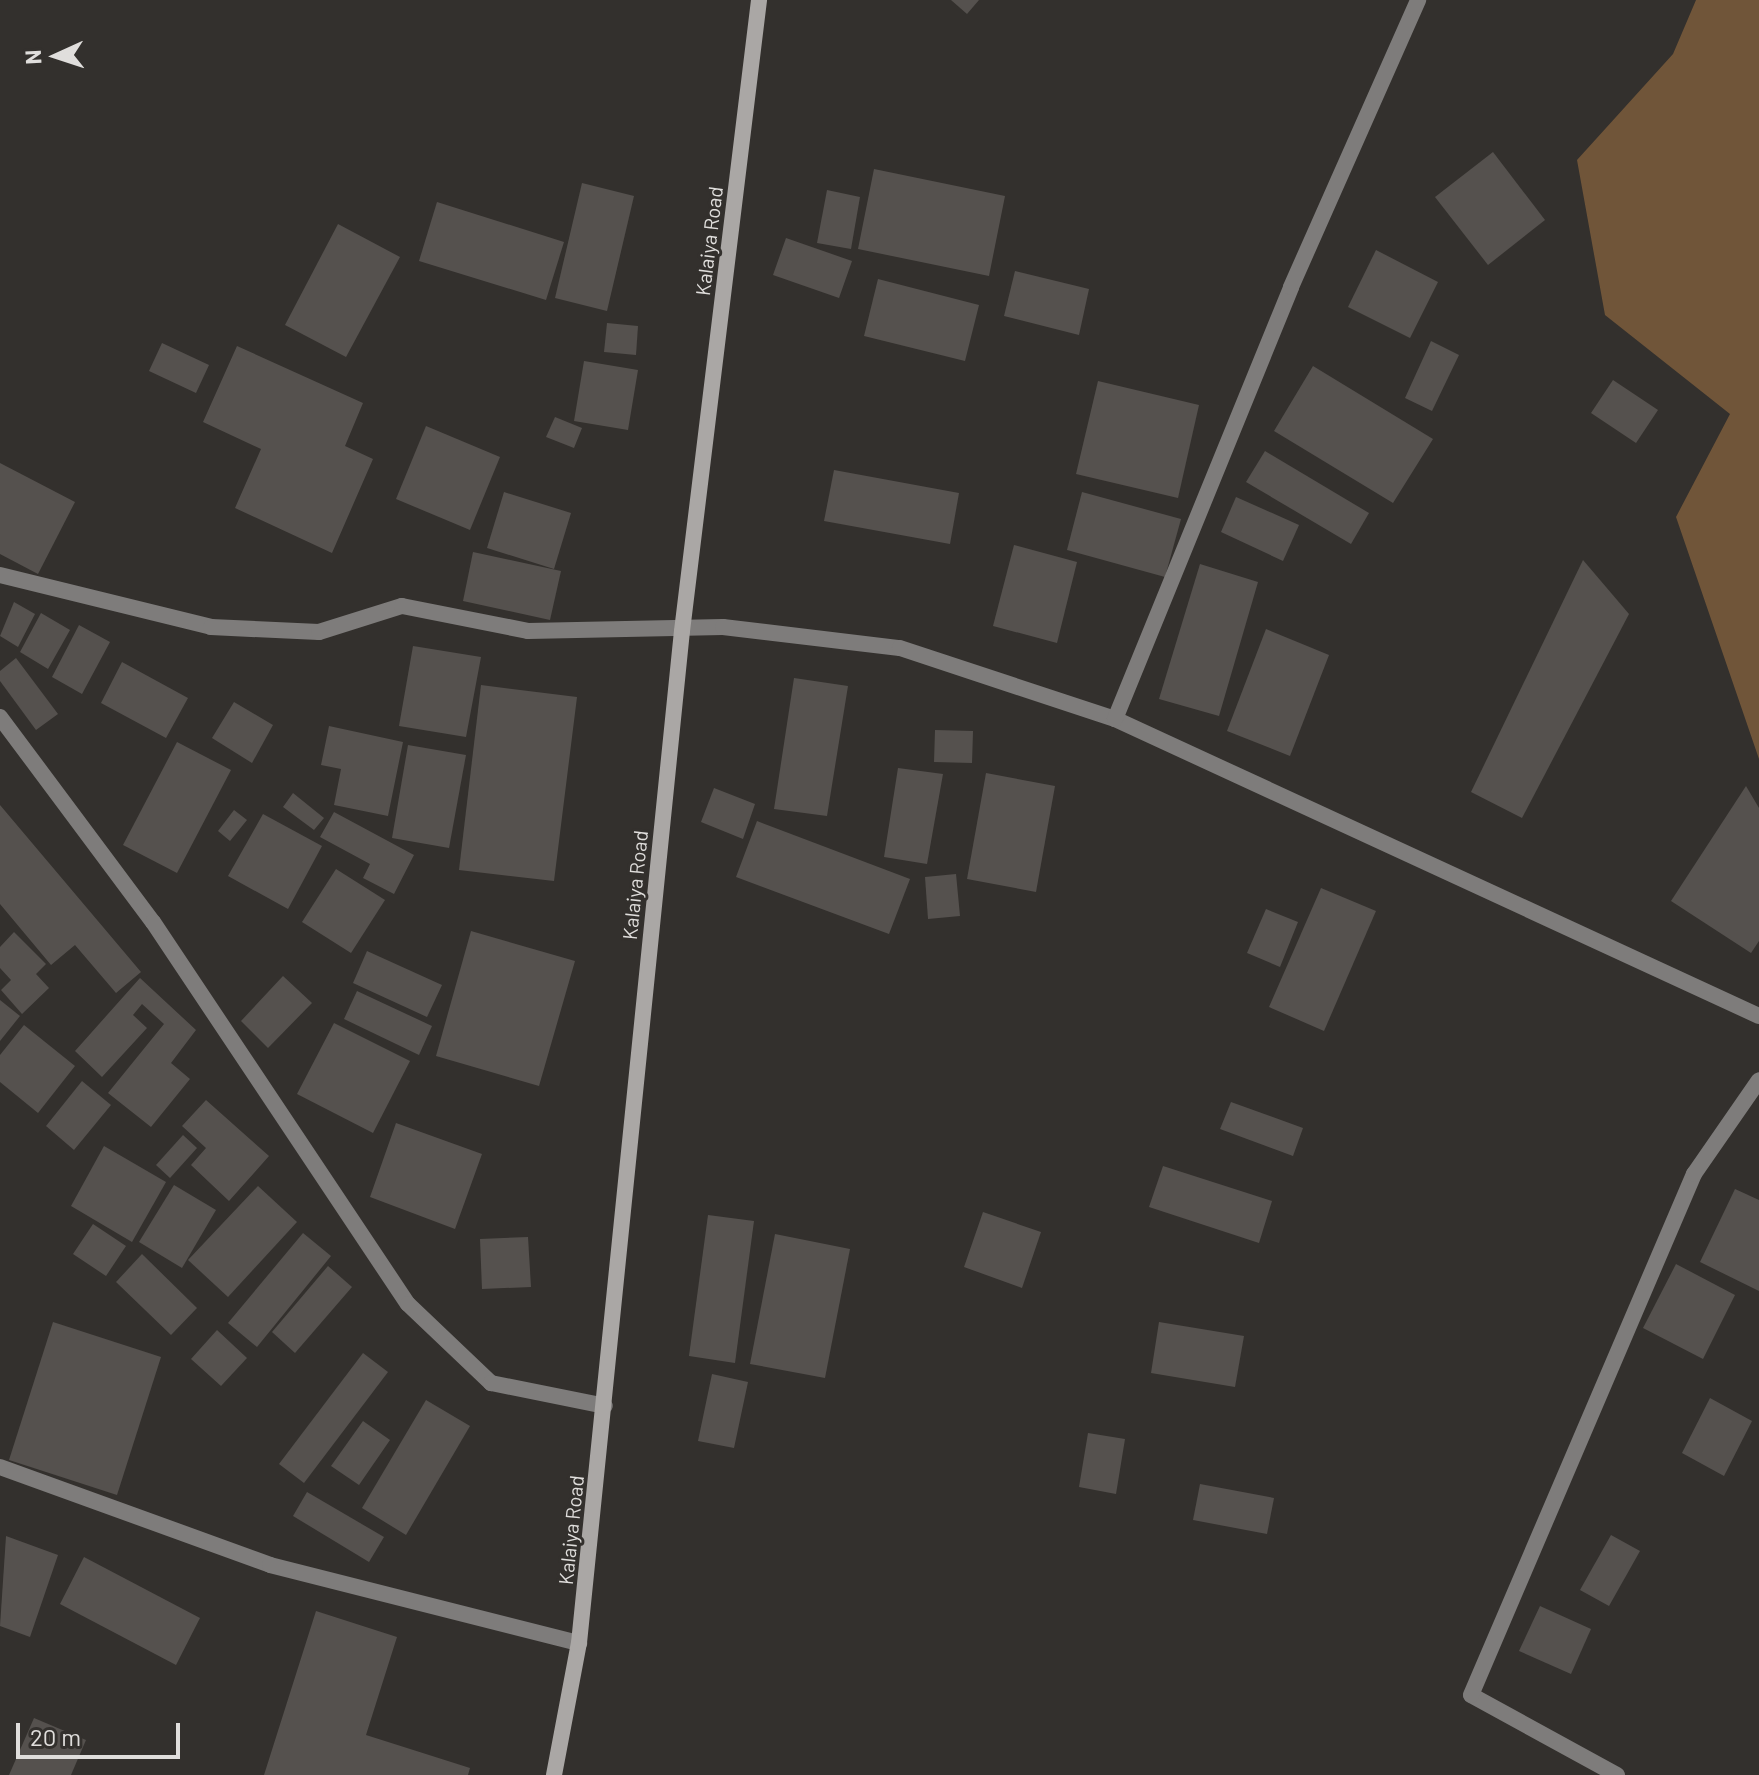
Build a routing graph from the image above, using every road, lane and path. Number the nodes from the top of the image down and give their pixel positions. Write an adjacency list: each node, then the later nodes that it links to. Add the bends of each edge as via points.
1 (759, 0): 4 (main road, Kalaiya Road)
2 (1418, 0): 6 (street, via 1291,287)
3 (0, 575): 4 (street, via 211,627 319,632 402,606 528,631)
4 (682, 631): 6 (street, via 760,629 900,648); 10 (main road, Kalaiya Road)
5 (0, 717): 7 (street)
6 (1115, 719): 8 (street)
7 (5, 739): 10 (street, via 153,922 408,1304 491,1383)
8 (1759, 1016)
9 (1759, 1080): 14 (street, via 1694,1174 1471,1695)
10 (605, 1406): 12 (main road, Kalaiya Road)
11 (0, 1467): 12 (street, via 270,1565)
12 (579, 1643): 13 (main road, Kalaiya Road)
13 (554, 1775)
14 (1617, 1775)

